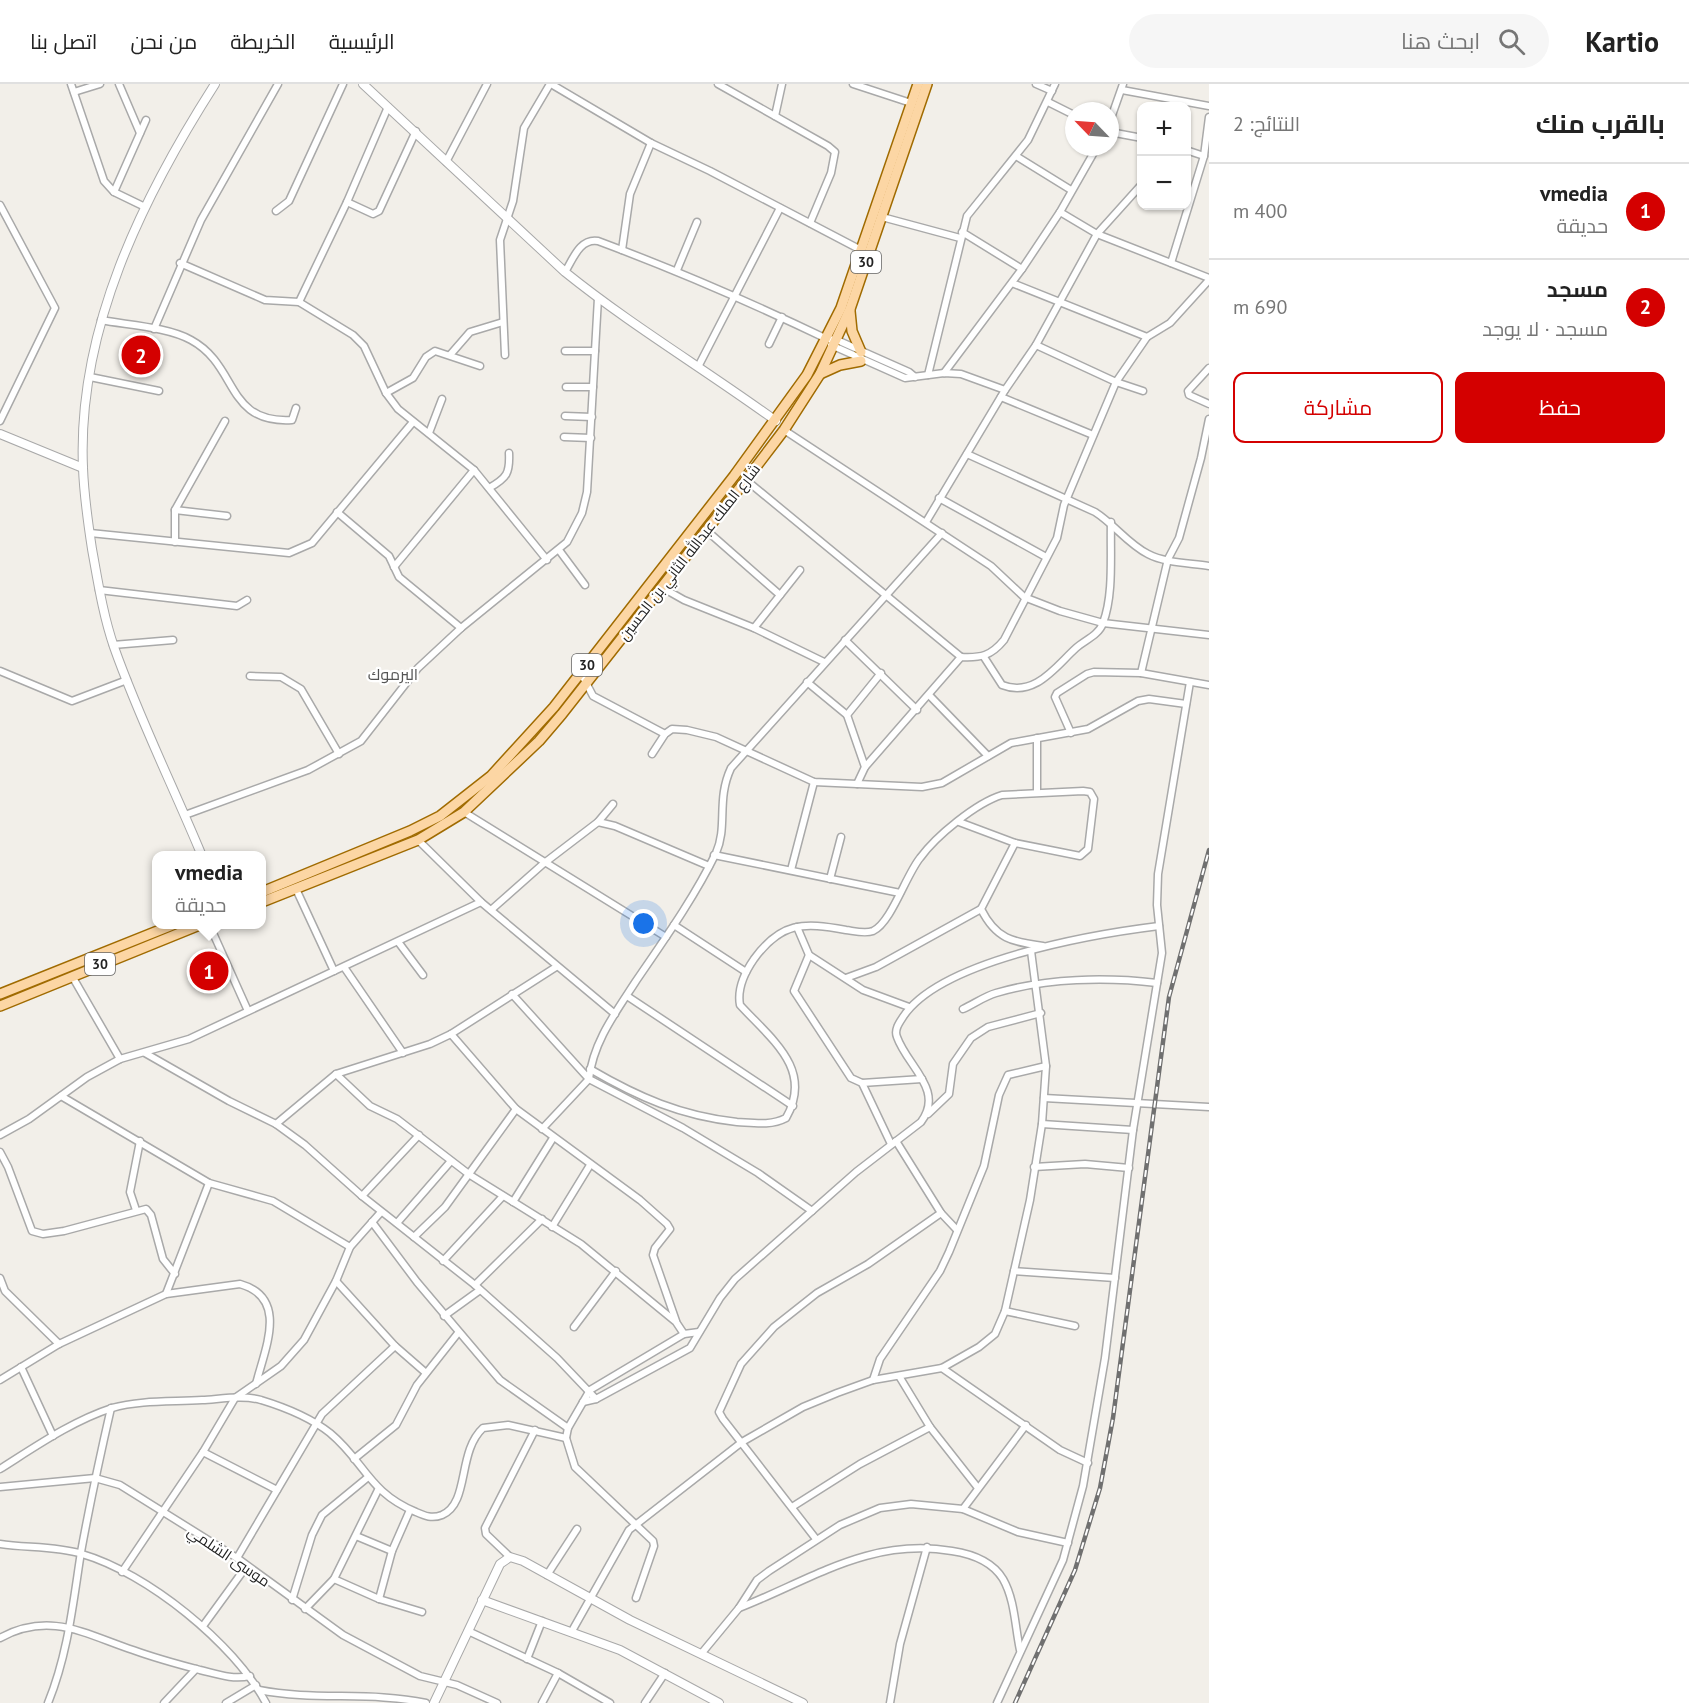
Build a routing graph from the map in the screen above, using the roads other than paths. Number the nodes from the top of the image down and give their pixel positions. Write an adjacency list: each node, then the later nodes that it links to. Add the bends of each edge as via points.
1 (71, 84): 18 (street)
2 (100, 84): 18 (street)
3 (119, 84): 29 (street)
4 (215, 84): 43 (street)
5 (278, 84): 55 (street, via 221,181)
6 (343, 84): 45 (street, via 289,201)
7 (363, 84): 23 (street)
8 (487, 84): 37 (street)
9 (550, 84): 32 (street); 48 (street, via 521,135)
10 (718, 84): 25 (street)
11 (782, 84): 25 (street)
12 (853, 84): 21 (street)
13 (918, 84): 21 (main road, شارع الملك عبدالله الثاني بن الحسين / 30)
14 (927, 84): 47 (main road, شارع الملك عبدالله الثاني بن الحسين / 30)
15 (1036, 84): 16 (street)
16 (1054, 87): 19 (street)
17 (1123, 87): 20 (street); 22 (street)
18 (74, 92): 40 (street, via 99,170)
19 (1048, 102): 24 (street); 34 (street)
20 (1117, 102)
21 (911, 103): 54 (main road, شارع الملك عبدالله الثاني بن الحسين / 30)
22 (1209, 106)
23 (388, 107): 28 (street); 41 (street)
24 (1065, 110)
25 (775, 116): 50 (street, via 835,152 831,173)
26 (1209, 117): 36 (street)
27 (146, 120): 29 (street)
28 (416, 131): 37 (street); 41 (street, via 379,211 374,214)
29 (140, 134): 40 (street)
30 (1119, 134): 31 (street)
31 (1137, 137)
32 (651, 143): 44 (street); 53 (street, via 630,194)
33 (1191, 152): 36 (street)
34 (1016, 156): 38 (street); 52 (street, via 976,202)
35 (1092, 156): 38 (street)
36 (1204, 156): 56 (street)
37 (446, 162): 48 (street)
38 (1071, 190): 46 (street)
39 (1137, 190): 51 (street)
40 (114, 192): 43 (street)
41 (347, 202): 64 (street)
42 (0, 205): 101 (street, via 55,308)
43 (145, 207): 68 (street)
44 (780, 208): 50 (street); 62 (street)
45 (276, 211)
46 (1059, 212): 51 (street); 57 (street)
47 (882, 217): 52 (street); 66 (main road, شارع الملك عبدالله الثاني بن الحسين / 30)
48 (507, 220): 59 (street); 69 (street, via 499,252)
49 (697, 222): 58 (street)
50 (810, 224): 54 (street)
51 (1097, 234): 56 (street); 65 (street)
52 (961, 235): 57 (street); 85 (street)
53 (622, 250): 58 (street); 59 (street, via 588,241)
54 (861, 250): 72 (main road, شارع الملك عبدالله الثاني بن الحسين / 30)
55 (180, 263): 64 (street, via 265,300); 70 (street)
56 (1171, 263): 60 (street)
57 (1022, 269): 61 (street)
58 (677, 270): 62 (street)
59 (565, 272): 63 (street)
60 (1209, 279): 71 (street, via 1170,323)
61 (1012, 283): 65 (street); 83 (street)
62 (735, 294): 67 (street); 80 (street)
63 (598, 298): 76 (street); 80 (street)
64 (299, 302): 93 (street, via 364,346)
65 (1059, 303): 71 (street); 74 (street)
66 (850, 309): 72 (main road, شارع الملك عبدالله الثاني بن الحسين / 30); 79 (main road, via 852,331)
67 (782, 317): 72 (street); 73 (street)
68 (101, 320): 70 (street); 86 (street)
69 (503, 322): 77 (street, via 470,332); 78 (street)
70 (154, 329): 97 (street, via 189,339 207,351 245,407 256,416 292,420)
71 (1147, 337): 87 (street)
72 (832, 342): 79 (street); 84 (main road, شارع الملك عبدالله الثاني بن الحسين / 30); 103 (main road, شارع الملك عبدالله الثاني بن الحسين / 30)
73 (769, 345)
74 (1036, 345): 87 (street); 90 (street)
75 (565, 351): 76 (street)
76 (595, 351): 89 (street)
77 (450, 355): 81 (street); 93 (street, via 431,352 415,376)
78 (505, 355)
79 (861, 356): 84 (main road); 85 (street, via 915,378)
80 (699, 365): 103 (street)
81 (480, 366)
82 (1209, 368): 96 (street, via 1188,391)
83 (944, 373): 85 (street); 90 (street, via 968,376)
84 (820, 374): 105 (main road, شارع الملك عبدالله الثاني بن الحسين / 30)
85 (928, 375)
86 (90, 377): 91 (street); 113 (street)
87 (1116, 382): 92 (street); 108 (street)
88 (566, 387): 89 (street)
89 (593, 387): 99 (street)
90 (1005, 390): 94 (street)
91 (159, 391)
92 (1143, 391)
93 (386, 393): 104 (street)
94 (1001, 397): 108 (street); 112 (street)
95 (442, 399): 106 (street)
96 (1209, 404)
97 (296, 408)
98 (565, 416): 99 (street)
99 (592, 417): 110 (street)
100 (1209, 419): 130 (street, via 1179,538)
101 (0, 421)
102 (225, 421): 119 (street)
103 (776, 421): 154 (main road, شارع الملك عبدالله الثاني بن الحسين / 30)
104 (413, 422): 106 (street); 120 (street)
105 (784, 430): 115 (main road, شارع الملك عبدالله الثاني بن الحسين / 30); 122 (street)
106 (429, 433): 114 (street)
107 (0, 434): 113 (street)
108 (1093, 435): 118 (street)
109 (564, 437): 110 (street)
110 (591, 438): 128 (street, via 585,503 573,533)
111 (509, 453): 116 (street, via 507,477)
112 (967, 454): 117 (street); 118 (street)
113 (83, 468): 125 (street)
114 (474, 471): 116 (street); 133 (street)
115 (746, 480): 124 (main road, شارع الملك عبدالله الثاني بن الحسين / 30); 139 (street)
116 (489, 488): 131 (street)
117 (939, 498): 122 (street); 129 (street)
118 (1067, 498): 123 (street); 129 (street, via 1058,533)
119 (175, 510): 121 (street); 127 (street)
120 (337, 512): 127 (street, via 312,543 289,553); 133 (street, via 389,556)
121 (227, 516)
122 (926, 522): 126 (street)
123 (1111, 522): 130 (street, via 1145,552); 142 (street)
124 (705, 530): 136 (main road, شارع الملك عبدالله الثاني بن الحسين / 30); 138 (street)
125 (90, 533): 127 (street); 137 (street)
126 (942, 533): 139 (street); 140 (street, via 991,566)
127 (175, 542)
128 (559, 550): 131 (street); 135 (street)
129 (1046, 557): 140 (street)
130 (1168, 559): 132 (street); 145 (street)
131 (547, 560): 143 (street)
132 (1209, 566)
133 (394, 567): 143 (street, via 399,577)
134 (800, 570): 138 (street)
135 (585, 585)
136 (661, 587): 144 (street); 161 (main road, شارع الملك عبدالله الثاني بن الحسين / 30)
137 (99, 590): 141 (street, via 237,606); 149 (street)
138 (780, 595): 144 (street)
139 (886, 596): 148 (street); 150 (street)
140 (1024, 597): 142 (street); 151 (street, via 1004,640)
141 (247, 600)
142 (1103, 623): 145 (street); 151 (street, via 1050,675 1029,685 1002,685)
143 (461, 628): 172 (street, via 418,668 361,741)
144 (754, 628): 152 (street)
145 (1152, 629): 146 (street); 156 (street)
146 (1209, 635)
147 (173, 640): 149 (street)
148 (845, 640): 152 (street); 155 (street)
149 (113, 645): 158 (street)
150 (961, 657): 151 (street); 163 (street)
151 (984, 657)
152 (824, 662): 159 (street)
153 (0, 671): 158 (street, via 72,701)
154 (580, 673): 161 (street); 193 (main road, شارع الملك عبدالله الثاني بن الحسين / 30, via 504,763 447,811 410,831)
155 (881, 673): 165 (street); 166 (street)
156 (1141, 673): 160 (street); 167 (street, via 1087,674 1057,693)
157 (250, 676): 172 (street, via 281,677 301,689)
158 (127, 680): 180 (street)
159 (807, 682): 166 (street); 170 (street)
160 (1190, 682): 162 (street); 164 (street)
161 (587, 683): 168 (street, via 596,698); 179 (main road, شارع الملك عبدالله الثاني بن الحسين / 30, via 539,741)
162 (1209, 685)
163 (929, 695): 165 (street); 173 (street)
164 (1185, 704): 167 (street, via 1138,701 1098,725); 200 (street, via 1158,873)
165 (916, 710): 174 (street)
166 (847, 715): 174 (street)
167 (1071, 733): 169 (street)
168 (665, 734): 170 (street, via 672,729 696,732); 171 (street)
169 (1037, 738): 173 (street, via 1011,743); 177 (street)
170 (746, 752): 175 (street); 187 (street, via 731,768 724,784 721,835)
171 (652, 753)
172 (339, 754): 180 (street, via 308,770)
173 (988, 756): 176 (street, via 932,786)
174 (865, 767): 176 (street)
175 (814, 782): 176 (street); 190 (street)
176 (857, 784)
177 (1036, 792): 182 (street, via 991,798); 185 (street, via 1089,792 1095,807 1088,849 1080,856)
178 (614, 804): 181 (street)
179 (464, 812): 184 (main road, شارع الملك عبدالله الثاني بن الحسين / 30); 188 (street)
180 (185, 815): 186 (street)
181 (598, 822): 188 (street); 189 (street)
182 (959, 822): 185 (street); 194 (street, via 919,858)
183 (841, 837): 191 (street)
184 (418, 840): 192 (main road, شارع الملك عبدالله الثاني بن الحسين / 30); 196 (street)
185 (1015, 843): 197 (street)
186 (200, 851)
187 (714, 855): 189 (street); 190 (street)
188 (543, 864): 198 (street); 205 (street)
189 (709, 866): 199 (street)
190 (791, 870): 191 (street)
191 (830, 879): 194 (street)
192 (296, 889): 195 (main road, شارع الملك عبدالله الثاني بن الحسين / 30); 214 (street)
193 (266, 890)
194 (900, 893): 201 (street, via 875,930)
195 (266, 900)
196 (481, 902): 198 (street); 207 (street)
197 (981, 909): 208 (street, via 990,927 1007,939); 218 (street, via 876,967)
198 (491, 910): 212 (street)
199 (674, 925): 205 (street); 215 (street)
200 (1159, 926): 208 (street); 219 (street, via 1162,953)
201 (797, 927): 211 (street); 215 (street, via 777,933)
202 (161, 929): 206 (main road, 30)
203 (189, 929): 209 (main road, 30)
204 (211, 929): 227 (street)
205 (666, 937): 223 (street)
206 (134, 939): 209 (main road); 221 (main road, 30)
207 (399, 943): 213 (street); 217 (street)
208 (1044, 946): 210 (street)
209 (138, 949): 216 (main road, 30)
210 (1031, 951): 220 (street); 225 (street, via 959,974)
211 (809, 955): 218 (street); 239 (street, via 794,991 851,1078)
212 (556, 967): 222 (street); 229 (street)
213 (344, 968): 214 (street); 232 (street)
214 (334, 971): 227 (street)
215 (746, 972): 243 (street, via 739,990 740,1005 793,1065)
216 (71, 975): 224 (main road, 30); 233 (street)
217 (423, 975)
218 (846, 978): 225 (street, via 863,990)
219 (1157, 983): 220 (street, via 1120,979); 242 (street)
220 (1037, 984): 226 (street, via 995,993); 228 (street)
221 (0, 994)
222 (512, 994): 230 (street); 237 (street)
223 (627, 996): 229 (street); 243 (street)
224 (0, 1006)
225 (909, 1007): 238 (street, via 896,1027 896,1036)
226 (963, 1009)
227 (248, 1011): 231 (street, via 189,1039)
228 (1041, 1012): 234 (street); 246 (street, via 988,1027 971,1038 953,1064 949,1094)
229 (615, 1014): 235 (street, via 594,1052)
230 (451, 1034): 232 (street); 245 (street)
231 (146, 1053): 233 (street); 247 (street)
232 (403, 1053): 236 (street)
233 (120, 1059): 240 (street)
234 (1046, 1066): 241 (street); 274 (street, via 1008,1075 999,1095 984,1166)
235 (590, 1069): 237 (street); 243 (street, via 691,1116 768,1124 786,1118)
236 (336, 1074): 247 (street); 252 (street, via 370,1106)
237 (589, 1079): 249 (street); 267 (street, via 683,1128)
238 (922, 1079): 239 (street); 246 (street, via 930,1097)
239 (861, 1083): 255 (street)
240 (61, 1096): 251 (street); 254 (street)
241 (1044, 1098): 242 (street); 248 (street)
242 (1139, 1102): 244 (street); 250 (street)
243 (793, 1106)
244 (1209, 1107)
245 (516, 1109): 249 (street); 261 (street)
246 (926, 1116): 255 (street)
247 (276, 1124): 263 (street)
248 (1042, 1124): 250 (street); 259 (street)
249 (542, 1129): 253 (street)
250 (1133, 1130): 260 (street)
251 (0, 1135)
252 (419, 1135): 257 (street); 263 (street)
253 (553, 1138): 258 (street); 265 (street)
254 (140, 1141): 262 (street); 266 (street, via 130,1192)
255 (894, 1142): 267 (street); 269 (street)
256 (0, 1152): 266 (street, via 29,1227 36,1233 93,1225)
257 (451, 1161): 261 (street); 272 (street)
258 (590, 1165): 273 (street); 289 (street, via 639,1200 670,1229 655,1248 654,1262)
259 (1034, 1167): 260 (street, via 1085,1164); 279 (street)
260 (1129, 1168): 282 (street)
261 (470, 1175): 264 (street); 275 (street)
262 (209, 1183): 276 (street, via 273,1201); 280 (street)
263 (362, 1196): 268 (street)
264 (503, 1196): 265 (street); 277 (street)
265 (513, 1202): 270 (street)
266 (136, 1210): 280 (street, via 144,1208 150,1212 160,1251)
267 (812, 1211): 292 (street, via 735,1280)
268 (381, 1212): 271 (street); 272 (street)
269 (941, 1213): 274 (street); 316 (street, via 801,1304 741,1364 718,1412)
270 (542, 1220): 273 (street); 284 (street)
271 (372, 1222): 276 (street); 288 (street)
272 (397, 1223): 275 (street)
273 (552, 1227): 278 (street)
274 (957, 1230): 302 (street, via 940,1271 887,1347)
275 (414, 1237): 277 (street)
276 (350, 1247): 283 (street)
277 (443, 1260): 284 (street)
278 (616, 1271): 289 (street); 291 (street)
279 (1014, 1271): 282 (street); 287 (street)
280 (176, 1274): 286 (street)
281 (0, 1278): 285 (street)
282 (1115, 1278): 319 (street)
283 (336, 1281): 296 (street); 303 (street, via 304,1340 281,1366)
284 (478, 1287): 288 (street); 304 (street)
285 (2, 1289): 295 (street)
286 (166, 1294): 295 (street); 303 (street, via 240,1284 251,1287 266,1300 270,1330)
287 (1005, 1311): 290 (street); 298 (street, via 995,1334)
288 (444, 1316): 293 (street)
289 (676, 1322): 294 (street)
290 (1075, 1326)
291 (574, 1327)
292 (699, 1332): 294 (street); 306 (street, via 690,1348)
293 (458, 1333): 299 (street); 312 (street, via 507,1387)
294 (684, 1334): 304 (street)
295 (59, 1344): 297 (street)
296 (395, 1346): 299 (street); 309 (street)
297 (21, 1366): 301 (street); 314 (street)
298 (942, 1368): 300 (street); 310 (street)
299 (426, 1373): 318 (street, via 392,1430)
300 (899, 1376): 302 (street); 311 (street)
301 (0, 1380)
302 (873, 1380): 316 (street, via 803,1407)
303 (256, 1384): 305 (street)
304 (590, 1390): 306 (street); 307 (street)
305 (235, 1398): 308 (street); 309 (street, via 259,1400); 317 (street)
306 (596, 1399): 307 (street)
307 (583, 1402): 312 (street)
308 (111, 1408): 314 (street); 321 (street)
309 (316, 1423): 318 (street); 325 (street)
310 (1026, 1425): 319 (street, via 1060,1450); 324 (street)
311 (930, 1427): 324 (street); 327 (street, via 860,1464)
312 (568, 1428): 315 (street)
313 (535, 1430): 315 (street); 329 (street, via 508,1425 483,1428 468,1449 458,1497 448,1512 434,1517); 340 (street, via 485,1528 486,1534)
314 (53, 1436): 320 (street)
315 (566, 1438): 331 (street, via 575,1467)
316 (742, 1442): 327 (street); 331 (street)
317 (203, 1452): 325 (street); 330 (street)
318 (354, 1459): 322 (street)
319 (1088, 1463): 335 (street)
320 (0, 1469)
321 (94, 1478): 323 (street, موسى الشلمي); 330 (street, موسى الشلمي, via 120,1485); 339 (street)
322 (367, 1478): 326 (street); 349 (street, via 322,1515)
323 (0, 1486)
324 (978, 1488): 328 (street)
325 (277, 1490): 341 (street)
326 (378, 1490): 329 (street); 333 (street)
327 (792, 1507): 334 (street)
328 (963, 1509): 334 (street, via 896,1504 864,1513); 335 (street, via 1023,1534)
329 (410, 1510): 338 (street)
330 (161, 1511): 341 (street, موسى الشلمي); 343 (street)
331 (635, 1524): 346 (street, via 652,1539 654,1546); 348 (street, via 617,1547)
332 (577, 1529): 344 (street)
333 (356, 1536): 338 (street); 345 (street)
334 (816, 1539): 351 (street, via 757,1580)
335 (1068, 1543): 360 (street)
336 (0, 1544): 339 (street)
337 (927, 1547): 351 (street, via 846,1560); 360 (street, via 974,1556 986,1561 1000,1575 1010,1598); 381 (street, via 900,1644)
338 (392, 1551): 347 (street)
339 (81, 1553): 343 (street); 356 (street)
340 (510, 1557): 344 (street); 350 (street, via 500,1564)
341 (237, 1558): 342 (street, موسى الشلمي)
342 (246, 1567): 349 (street, موسى الشلمي); 355 (street)
343 (122, 1572): 355 (street)
344 (548, 1575): 348 (street)
345 (334, 1579): 347 (street); 352 (street)
346 (636, 1598)
347 (379, 1599): 353 (street)
348 (589, 1599): 358 (street); 361 (street)
349 (292, 1600): 352 (street, موسى الشلمي)
350 (482, 1600): 354 (street); 357 (street)
351 (739, 1608): 361 (street)
352 (305, 1609): 367 (street, موسى الشلمي, via 381,1656 420,1676)
353 (422, 1612)
354 (542, 1621): 358 (street); 362 (street)
355 (203, 1626): 366 (street)
356 (70, 1627): 359 (street, via 32,1626); 363 (street); 370 (street)
357 (468, 1631): 362 (street); 367 (street)
358 (572, 1631): 365 (street)
359 (0, 1638)
360 (1020, 1650): 382 (street)
361 (701, 1654): 369 (street)
362 (527, 1659): 364 (street)
363 (196, 1669): 366 (street, via 235,1678); 371 (street)
364 (558, 1673): 377 (street); 378 (street)
365 (665, 1673): 379 (street); 380 (street)
366 (250, 1676): 368 (street)
367 (446, 1683): 375 (street); 376 (street, موسى الشلمي)
368 (258, 1688): 372 (street); 373 (street); 374 (street, via 292,1696 375,1696)
369 (800, 1702)
370 (48, 1703)
371 (164, 1703)
372 (226, 1703)
373 (266, 1703)
374 (426, 1703)
375 (434, 1703)
376 (497, 1703)
377 (542, 1703)
378 (610, 1703)
379 (645, 1703)
380 (719, 1703)
381 (890, 1703)
382 (997, 1703)

